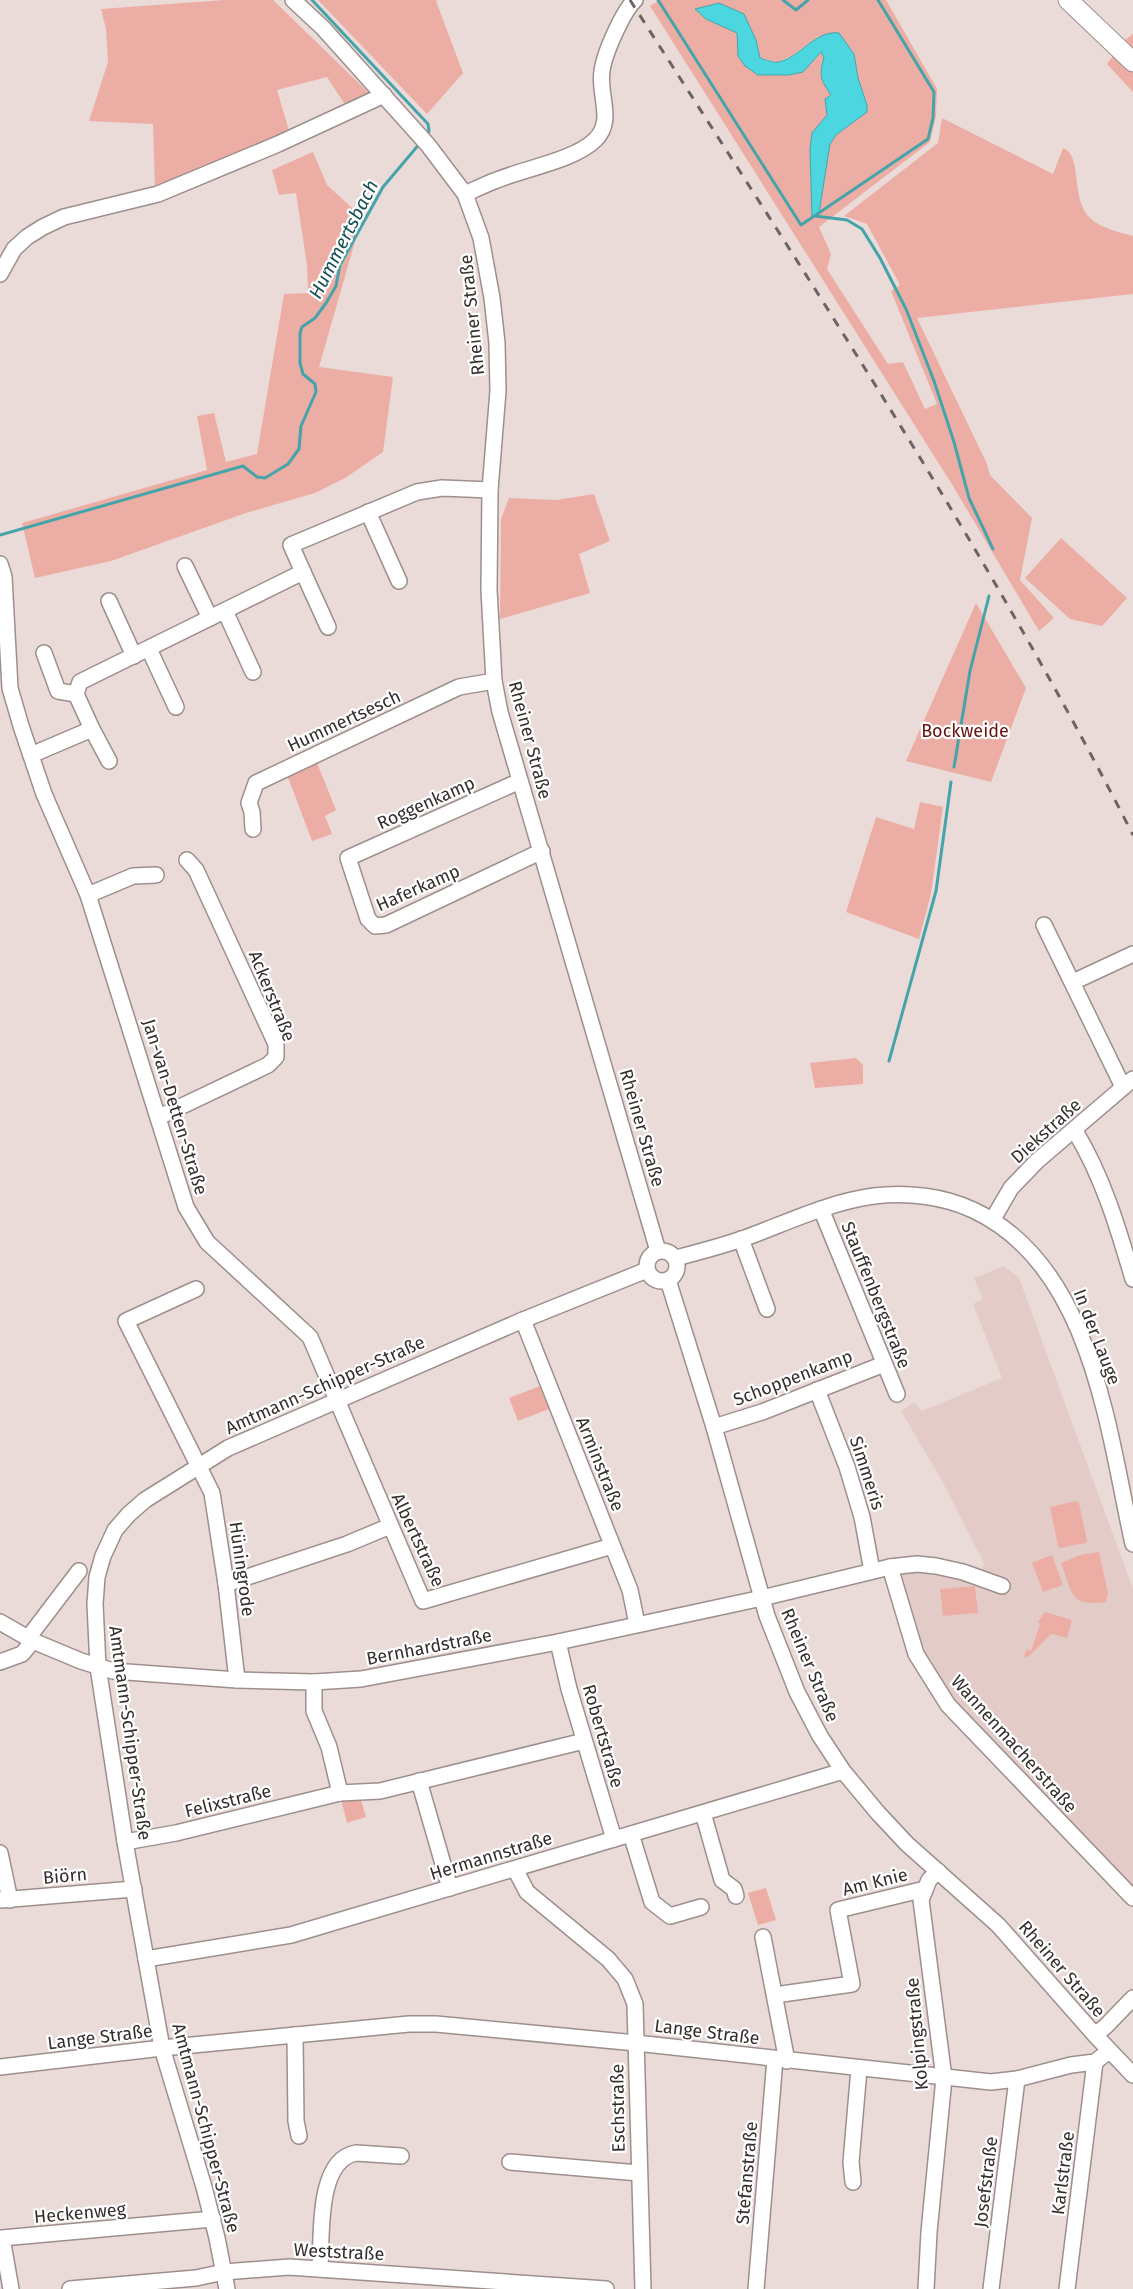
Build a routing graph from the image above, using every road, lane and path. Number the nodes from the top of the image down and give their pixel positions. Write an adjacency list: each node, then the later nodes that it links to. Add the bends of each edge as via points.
1 (293, 0): 5 (street, Rheiner Straße)
2 (635, 0): 6 (street, via 626,9 604,61 601,80 606,120 594,141 572,154)
3 (1068, 0): 4 (main road)
4 (1133, 62)
5 (384, 95): 6 (street, Rheiner Straße); 7 (street, via 158,194 43,226 14,249)
6 (465, 194): 8 (street, Rheiner Straße, via 481,238 496,336 498,391)
7 (0, 274)
8 (490, 490): 9 (street, via 442,488 417,492); 22 (street, Rheiner Straße, via 489,590)
9 (368, 512): 12 (street, via 291,545); 13 (street)
10 (1, 566): 26 (street, Jan-van-Detten-Straße, via 10,688)
11 (185, 566): 16 (street)
12 (303, 572): 15 (street); 17 (street)
13 (400, 581)
14 (109, 601): 20 (street)
15 (225, 611): 16 (street); 21 (street)
16 (210, 618): 18 (street)
17 (328, 628)
18 (149, 649): 20 (street); 24 (street)
19 (44, 653): 23 (street, via 58,691)
20 (134, 656): 23 (street, via 80,682)
21 (253, 672)
22 (494, 681): 28 (street, Rheiner Straße); 29 (street, Hummertsesch, via 458,687 256,783 249,803)
23 (76, 694): 25 (street)
24 (176, 707)
25 (92, 729): 26 (street); 27 (street)
26 (31, 755): 34 (street, Jan-van-Detten-Straße, via 44,794)
27 (108, 761)
28 (520, 782): 30 (street, Rheiner Straße); 31 (street, Roggenkamp)
29 (253, 829)
30 (542, 851): 31 (street, Haferkamp, via 386,925 375,926 368,919); 44 (street, Rheiner Straße)
31 (348, 858)
32 (187, 860): 39 (street, Ackerstraße, via 196,870 265,1019 276,1044 276,1057 268,1065)
33 (156, 874): 34 (street, via 133,876)
34 (88, 895): 39 (street, Jan-van-Detten-Straße)
35 (1044, 925): 37 (street)
36 (1133, 954): 37 (street)
37 (1073, 982): 38 (street)
38 (1128, 1083): 40 (street, Diekstraße)
39 (160, 1118): 55 (street, Jan-van-Detten-Straße, via 178,1186 207,1242 310,1337)
40 (1075, 1131): 42 (street, Diekstraße, via 1037,1161 1011,1188); 47 (street, via 1110,1204)
41 (821, 1209): 42 (street, In der Lauge, via 861,1198 906,1194 945,1200); 43 (street, In der Lauge); 52 (street, Stauffenbergstraße)
42 (993, 1219): 59 (street, In der Lauge, via 1040,1262 1059,1289 1078,1330 1095,1378)
43 (741, 1239): 45 (street, In der Lauge); 50 (street)
44 (658, 1251): 45 (street, via 668,1252); 46 (street, via 648,1258)
45 (676, 1258): 48 (street, via 677,1271)
46 (647, 1270): 48 (street, via 655,1280); 51 (street, Amtmann-Schipper-Straße)
47 (1133, 1279)
48 (668, 1280): 56 (street, Rheiner Straße)
49 (196, 1289): 57 (street, Hüningrode, via 126,1320)
50 (767, 1309)
51 (523, 1320): 55 (street, Amtmann-Schipper-Straße); 60 (street, Arminstraße)
52 (884, 1364): 53 (street, Schoppenkamp); 54 (street, Stauffenbergstraße)
53 (817, 1390): 56 (street, Schoppenkamp); 63 (street, Simmeris, via 847,1467 862,1517)
54 (897, 1394)
55 (336, 1399): 57 (street, Amtmann-Schipper-Straße, via 228,1448); 58 (street, Albertstraße)
56 (714, 1427): 66 (street, Rheiner Straße)
57 (199, 1465): 64 (street, Hüningrode, via 212,1493); 72 (street, Amtmann-Schipper-Straße, via 145,1500 115,1530 97,1577 94,1604)
58 (390, 1526): 60 (street, Albertstraße, via 423,1601); 64 (street, via 347,1544)
59 (1133, 1544)
60 (612, 1546): 68 (street, Arminstraße, via 630,1590)
61 (890, 1567): 63 (street, Bernhardstraße); 65 (street, via 936,1566); 90 (street, Wannenmacherstraße, via 916,1654 948,1705)
62 (79, 1571): 69 (street)
63 (872, 1571): 66 (street, Bernhardstraße)
64 (226, 1584): 73 (street, Hüningrode)
65 (1002, 1586)
66 (762, 1598): 68 (street, Bernhardstraße); 76 (street, Rheiner Straße, via 797,1692)
67 (0, 1622): 69 (street, Bernhardstraße)
68 (637, 1624): 70 (street, Bernhardstraße)
69 (31, 1639): 71 (street, via 22,1654); 72 (street, Bernhardstraße)
70 (558, 1642): 74 (street, Bernhardstraße, via 361,1679); 75 (street, Robertstraße)
71 (0, 1662)
72 (98, 1667): 73 (street, Bernhardstraße, via 113,1671); 82 (street, Amtmann-Schipper-Straße)
73 (237, 1680): 74 (street, Bernhardstraße)
74 (314, 1682): 78 (street, via 314,1711 329,1747)
75 (584, 1741): 77 (street, Felixstraße); 81 (street, Robertstraße)
76 (843, 1771): 79 (street, Hermannstraße); 85 (street, Rheiner Straße, via 899,1836)
77 (419, 1780): 78 (street, Felixstraße, via 380,1791); 86 (street)
78 (340, 1793): 82 (street, Felixstraße, via 176,1833)
79 (703, 1813): 80 (street, Hermannstraße); 89 (street, via 722,1880 734,1889)
80 (631, 1834): 81 (street, Hermannstraße); 92 (street, via 652,1902 670,1916)
81 (614, 1839): 84 (street, Hermannstraße)
82 (125, 1842): 87 (street, Amtmann-Schipper-Straße)
83 (0, 1853): 91 (street)
84 (515, 1870): 86 (street, Hermannstraße); 99 (street, Eschstraße, via 527,1892 608,1959 625,1979 635,2004)
85 (938, 1871): 88 (street); 98 (street, Rheiner Straße, via 998,1925)
86 (450, 1888): 94 (street, Hermannstraße, via 291,1935)
87 (134, 1889): 91 (street, Biörn); 94 (street, Amtmann-Schipper-Straße)
88 (925, 1889): 95 (street, Am Knie, via 838,1910 852,1984); 107 (street, Kolpingstraße, via 921,1900)
89 (736, 1896)
90 (1133, 1898)
91 (5, 1900)
92 (701, 1907)
93 (764, 1936): 95 (street, Stefanstraße)
94 (146, 1959): 100 (street, Amtmann-Schipper-Straße)
95 (775, 1995): 102 (street, Stefanstraße)
96 (1133, 1998): 98 (street)
97 (295, 2035): 99 (street, Lange Straße, via 436,2024); 100 (street, Lange Straße); 109 (street)
98 (1095, 2035): 101 (street, Rheiner Straße)
99 (636, 2043): 102 (street, Lange Straße); 112 (street, Eschstraße)
100 (162, 2048): 104 (street, Lange Straße); 114 (street, Amtmann-Schipper-Straße)
101 (1109, 2051): 103 (street); 106 (street, Rheiner Straße)
102 (781, 2060): 105 (street, Lange Straße); 122 (street, Stefanstraße)
103 (1095, 2062): 108 (street, Lange Straße); 125 (street, Karlstraße)
104 (0, 2067)
105 (859, 2069): 107 (street, Lange Straße); 113 (street, via 851,2162)
106 (1133, 2075)
107 (944, 2078): 108 (street, Lange Straße, via 991,2082); 123 (street, Kolpingstraße)
108 (1017, 2079): 124 (street, Josefstraße)
109 (299, 2136)
110 (401, 2156): 115 (street, via 356,2153 339,2161 325,2191)
111 (510, 2162): 112 (street, Eschstraße)
112 (639, 2173): 121 (street, Eschstraße)
113 (853, 2182)
114 (213, 2219): 116 (street, Amtmann-Schipper-Straße); 117 (street, Heckenweg, via 2,2238)
115 (320, 2269): 116 (street, Weststraße, via 289,2267); 120 (street, Weststraße)
116 (224, 2272): 118 (street, Weststraße, via 196,2278); 119 (street, Amtmann-Schipper-Straße)
117 (11, 2289)
118 (70, 2289)
119 (227, 2289)
120 (606, 2289)
121 (643, 2289)
122 (756, 2289)
123 (926, 2289)
124 (992, 2289)
125 (1067, 2289)

